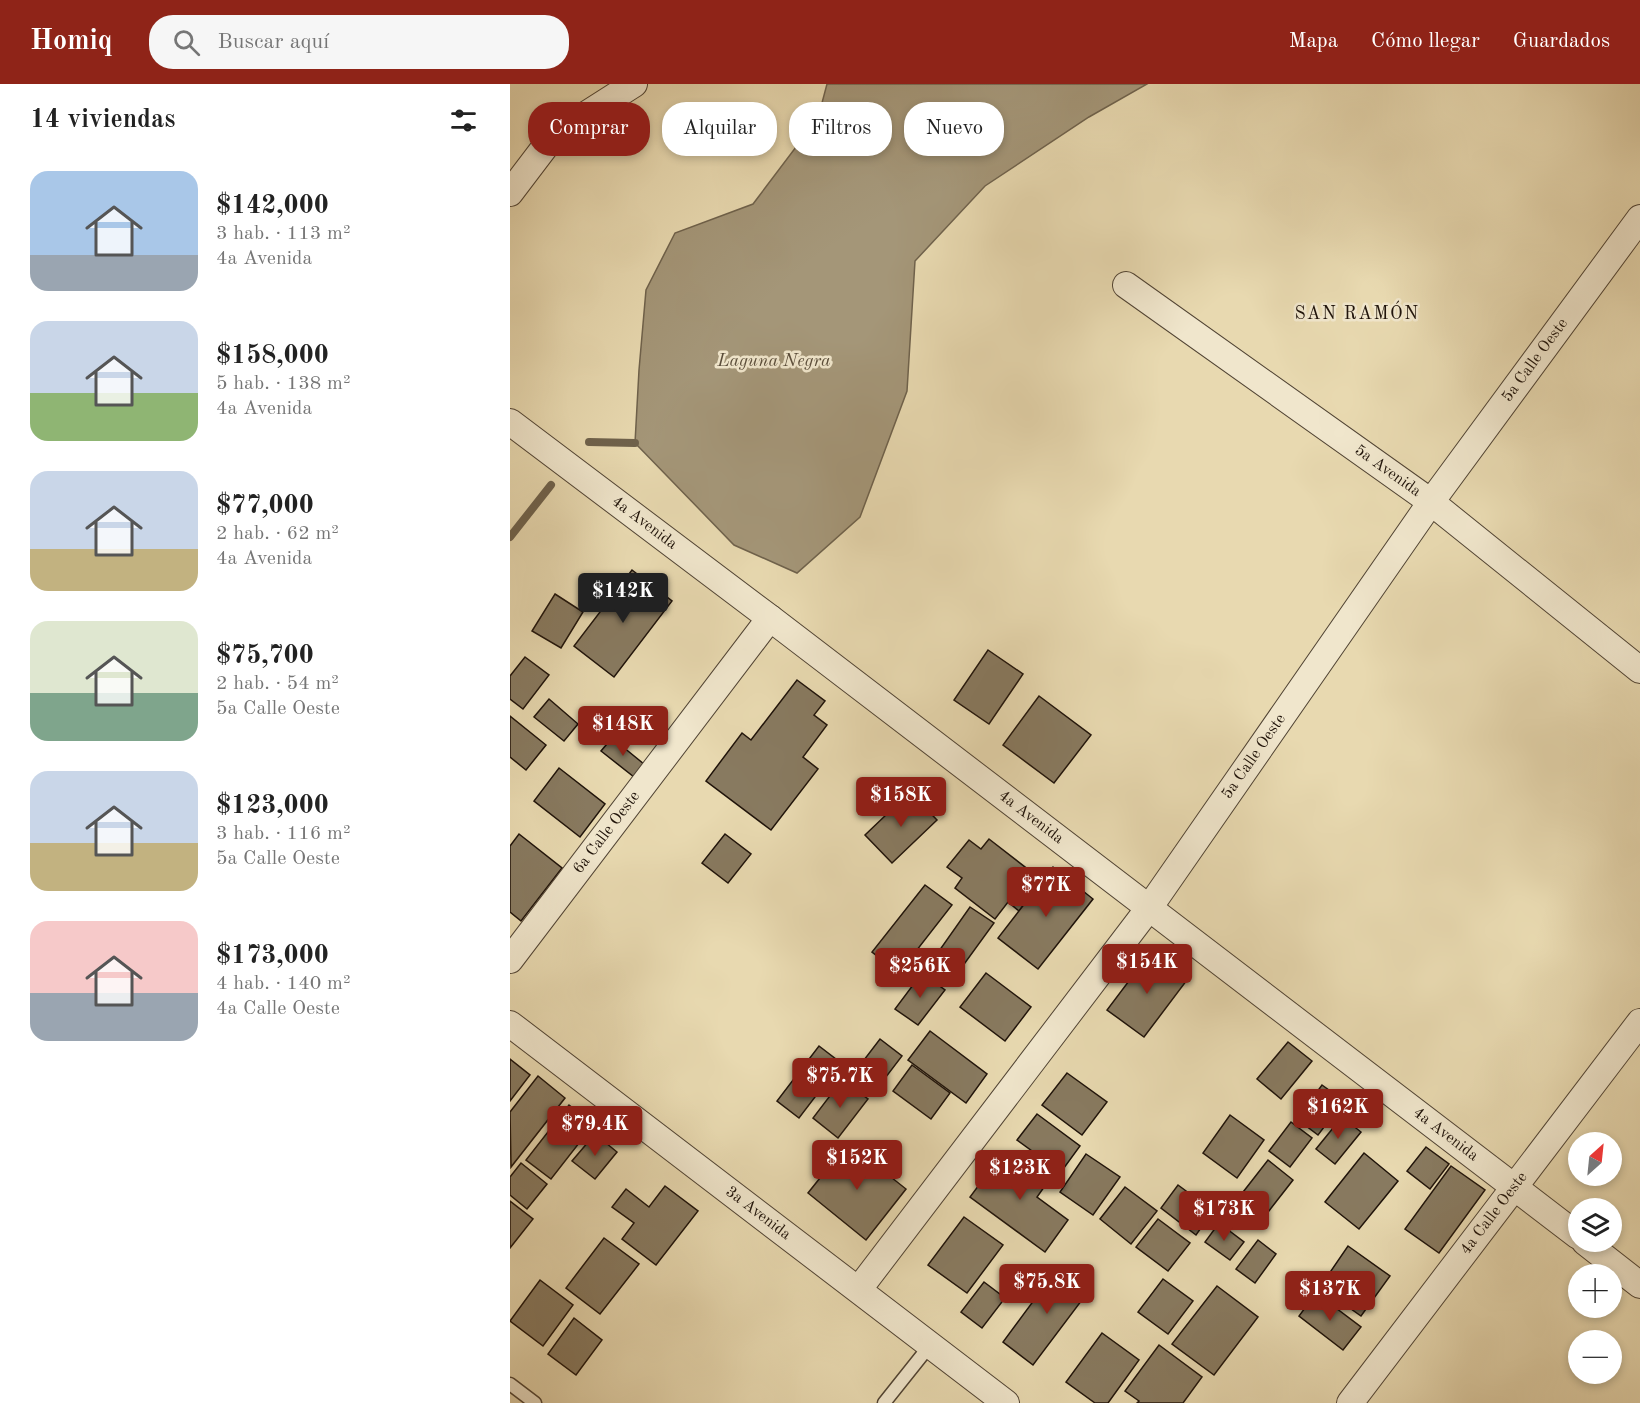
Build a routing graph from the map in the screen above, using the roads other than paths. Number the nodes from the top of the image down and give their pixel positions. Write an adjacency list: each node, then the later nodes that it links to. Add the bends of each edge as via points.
1 (634, 84): 2 (street, via 554,135)
2 (510, 193)
3 (1640, 218): 6 (street, 5a Calle Oeste)
4 (1126, 285): 6 (street, 5a Avenida)
5 (510, 422): 7 (street, 4a Avenida)
6 (1431, 502): 8 (street, 5a Avenida); 9 (street, 5a Calle Oeste)
7 (770, 618): 9 (street, 4a Avenida); 10 (street, 6a Calle Oeste)
8 (1640, 670)
9 (1149, 908): 13 (street, 4a Avenida); 17 (street, 5a Calle Oeste)
10 (510, 960)
11 (1640, 1022): 13 (street, 4a Calle Oeste)
12 (510, 1024): 17 (street, 3a Avenida)
13 (1514, 1187): 14 (street, 4a Avenida); 23 (street, 4a Calle Oeste)
14 (1568, 1228)
15 (1598, 1252): 16 (street)
16 (1640, 1285)
17 (859, 1289): 18 (street, 3a Avenida)
18 (931, 1344): 21 (lane); 22 (street, 3a Avenida)
19 (510, 1384): 20 (lane)
20 (535, 1403)
21 (884, 1403)
22 (1006, 1403)
23 (1350, 1403)

